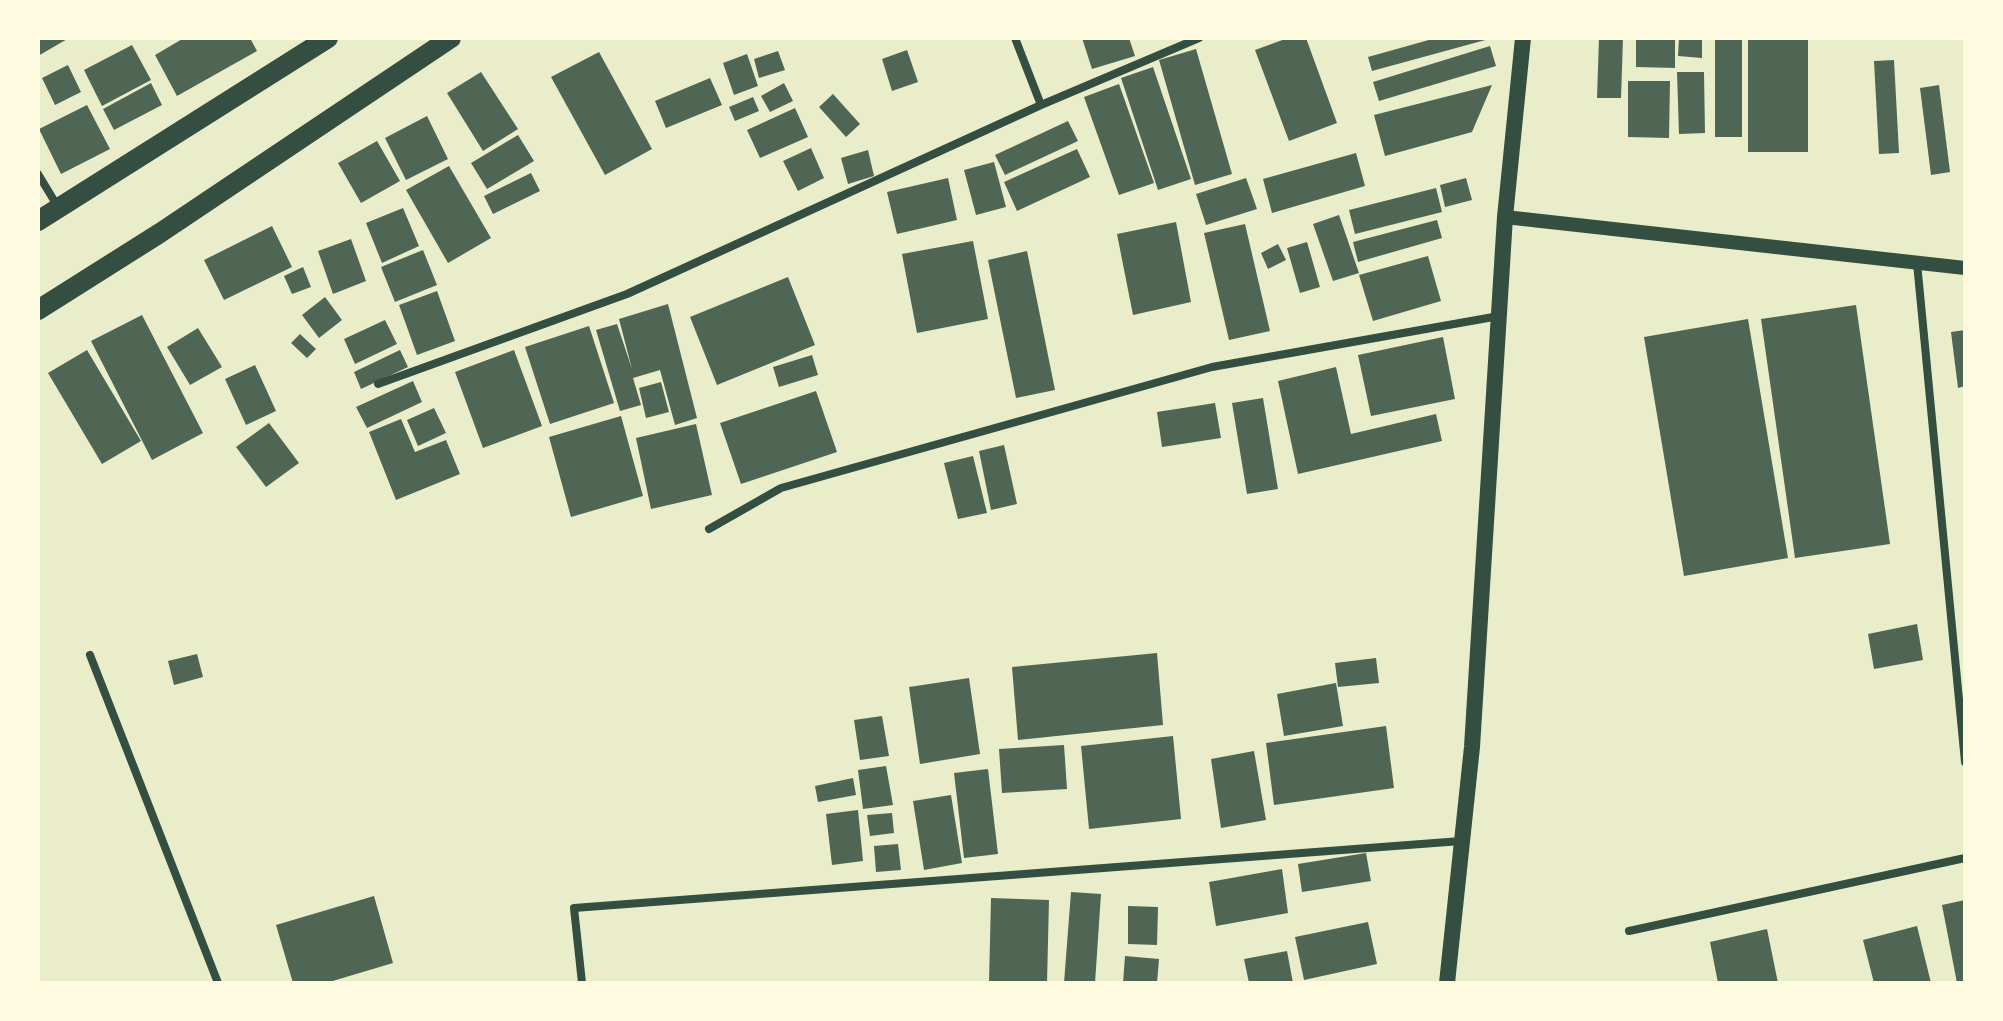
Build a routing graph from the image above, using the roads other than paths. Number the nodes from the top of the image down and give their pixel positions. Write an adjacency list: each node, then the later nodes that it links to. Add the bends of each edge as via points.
1 (328, 38): 8 (main road)
2 (451, 38): 13 (main road)
3 (1015, 38): 6 (street)
4 (1199, 38): 6 (street)
5 (1523, 38): 9 (main road)
6 (1041, 105): 15 (street, via 627,294)
7 (38, 174): 8 (street)
8 (59, 208): 10 (main road)
9 (1505, 217): 11 (street); 14 (main road)
10 (38, 221)
11 (1917, 263): 12 (street); 18 (street)
12 (1965, 268)
13 (38, 310)
14 (1499, 315): 16 (street, via 1212,367 781,488); 19 (main road, via 1472,747)
15 (378, 384)
16 (709, 529)
17 (90, 655): 22 (street)
18 (1965, 762)
19 (1461, 841): 23 (street, via 574,908); 24 (main road)
20 (1965, 858): 21 (street)
21 (1629, 931)
22 (218, 983)
23 (582, 983)
24 (1447, 983)

